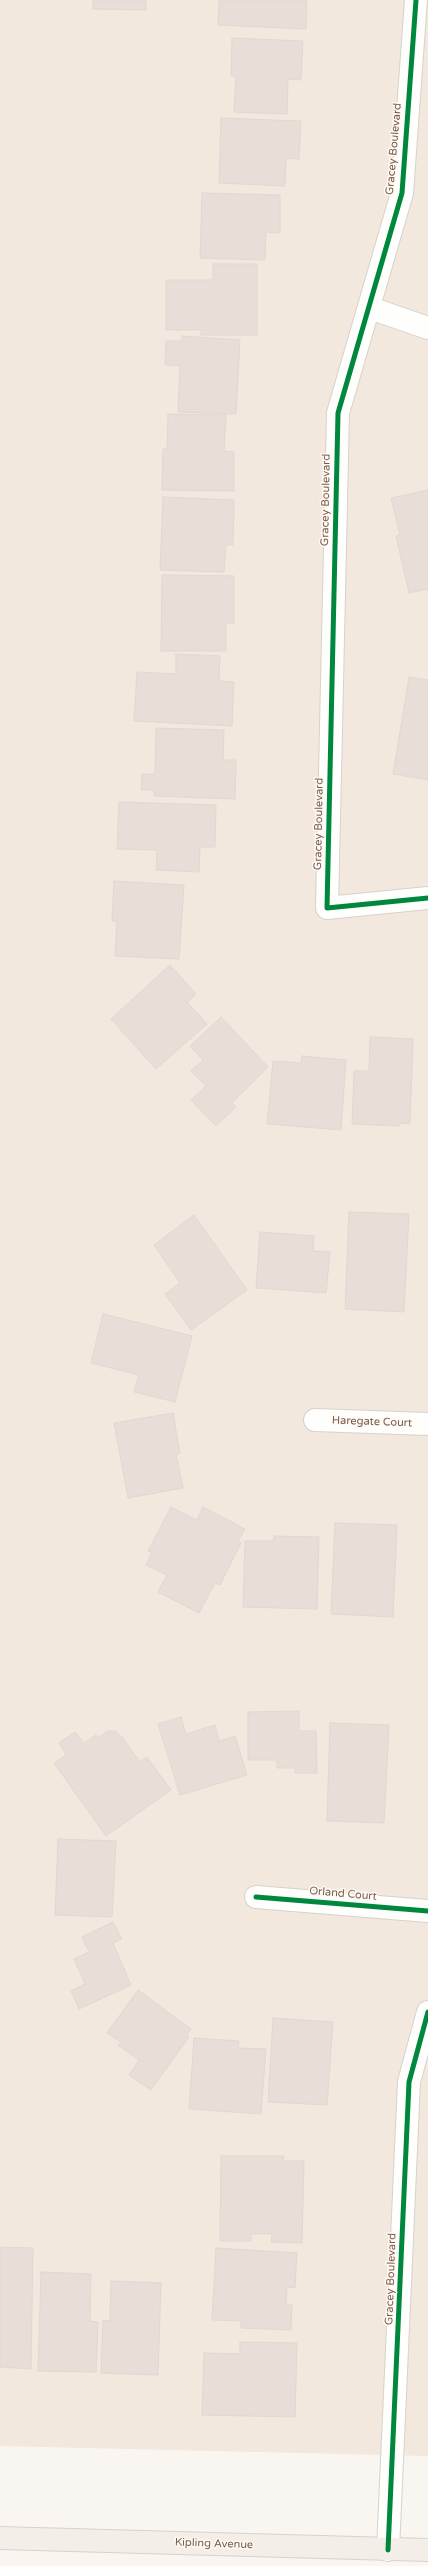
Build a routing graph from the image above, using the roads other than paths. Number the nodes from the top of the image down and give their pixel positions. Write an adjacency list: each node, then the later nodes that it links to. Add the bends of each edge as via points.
1 (416, 0): 2 (street, Gracey Boulevard, via 402,193)
2 (370, 308): 3 (street); 4 (street, Gracey Boulevard, via 338,413 327,908)
3 (428, 328)
4 (428, 898)
5 (315, 1420): 6 (street, Haregate Court)
6 (428, 1424)
7 (256, 1897): 8 (street, Orland Court)
8 (428, 1911)
9 (428, 2012): 11 (street, Gracey Boulevard, via 409,2082)
10 (0, 2538): 11 (main road, Kipling Avenue)
11 (388, 2550): 12 (main road, Kipling Avenue)
12 (428, 2550)

